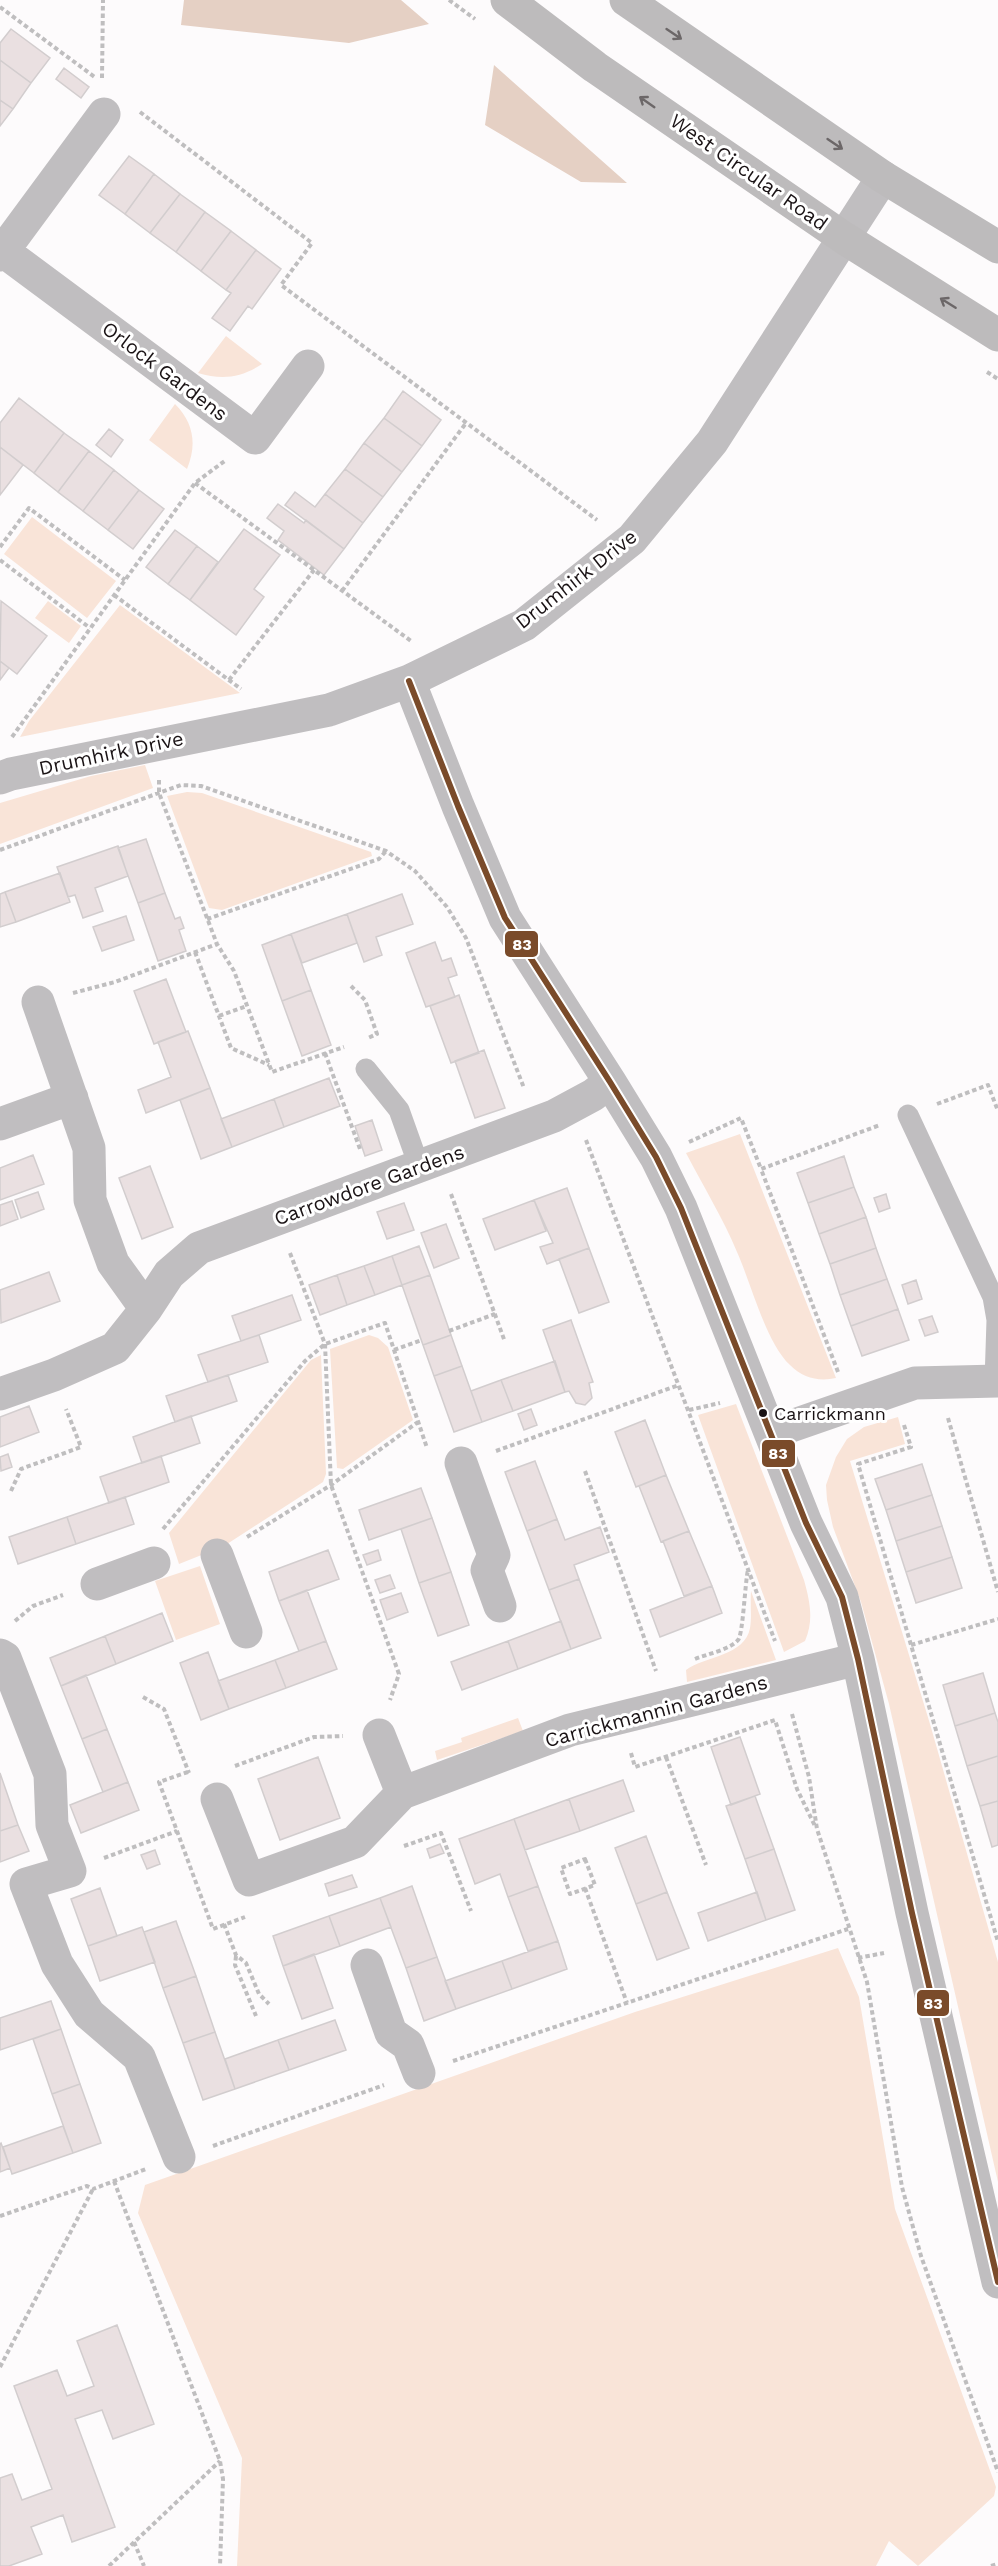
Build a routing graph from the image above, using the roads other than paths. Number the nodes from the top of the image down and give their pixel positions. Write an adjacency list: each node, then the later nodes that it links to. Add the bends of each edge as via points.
1 (507, 0): 5 (highway, West Circular Road, one-way to 1, via 595,67)
2 (626, 0): 4 (highway, one-way to 4)
3 (117, 110): 7 (street, Orlock Gardens)
4 (883, 177): 5 (street, Drumhirk Drive); 6 (highway)
5 (844, 238): 8 (highway, West Circular Road, one-way to 5); 10 (street, Drumhirk Drive, via 712,442 632,539 524,625)
6 (998, 248)
7 (2, 253): 9 (street, Orlock Gardens, via 255,438)
8 (998, 334)
9 (308, 366)
10 (421, 675): 11 (street, Drumhirk Drive, via 329,710); 14 (street, via 458,806 505,918)
11 (5, 776)
12 (38, 1002): 15 (street)
13 (366, 1069): 18 (lane, via 399,1110)
14 (610, 1082): 18 (street, Carrowdore Gardens, via 538,1122); 22 (street, via 656,1157 681,1208)
15 (72, 1098): 17 (street); 19 (street, via 89,1148 90,1200 113,1263)
16 (908, 1115): 20 (lane, via 993,1297)
17 (0, 1124)
18 (429, 1163): 19 (street, Carrowdore Gardens, via 199,1248 169,1274)
19 (146, 1309): 21 (street, Carrowdore Gardens, via 116,1348)
20 (997, 1381): 22 (street, via 915,1383)
21 (0, 1394)
22 (771, 1433): 30 (street, via 806,1523 842,1597)
23 (461, 1463): 27 (street, via 494,1555 487,1570)
24 (217, 1555): 28 (street)
25 (154, 1563): 26 (street)
26 (97, 1584)
27 (500, 1606)
28 (246, 1632)
29 (4, 1640): 36 (street, via 5,1658 50,1774 52,1825 70,1871 26,1884 57,1964 89,2014 139,2057)
30 (858, 1659): 33 (street, Carrickmannin Gardens, via 570,1730); 37 (street, via 912,1913)
31 (379, 1735): 33 (street)
32 (222, 1784): 33 (street, Carrickmannin Gardens, via 249,1880 355,1842)
33 (402, 1793)
34 (367, 1965): 35 (street, via 390,2033 408,2045)
35 (419, 2073)
36 (179, 2157)
37 (998, 2282)

